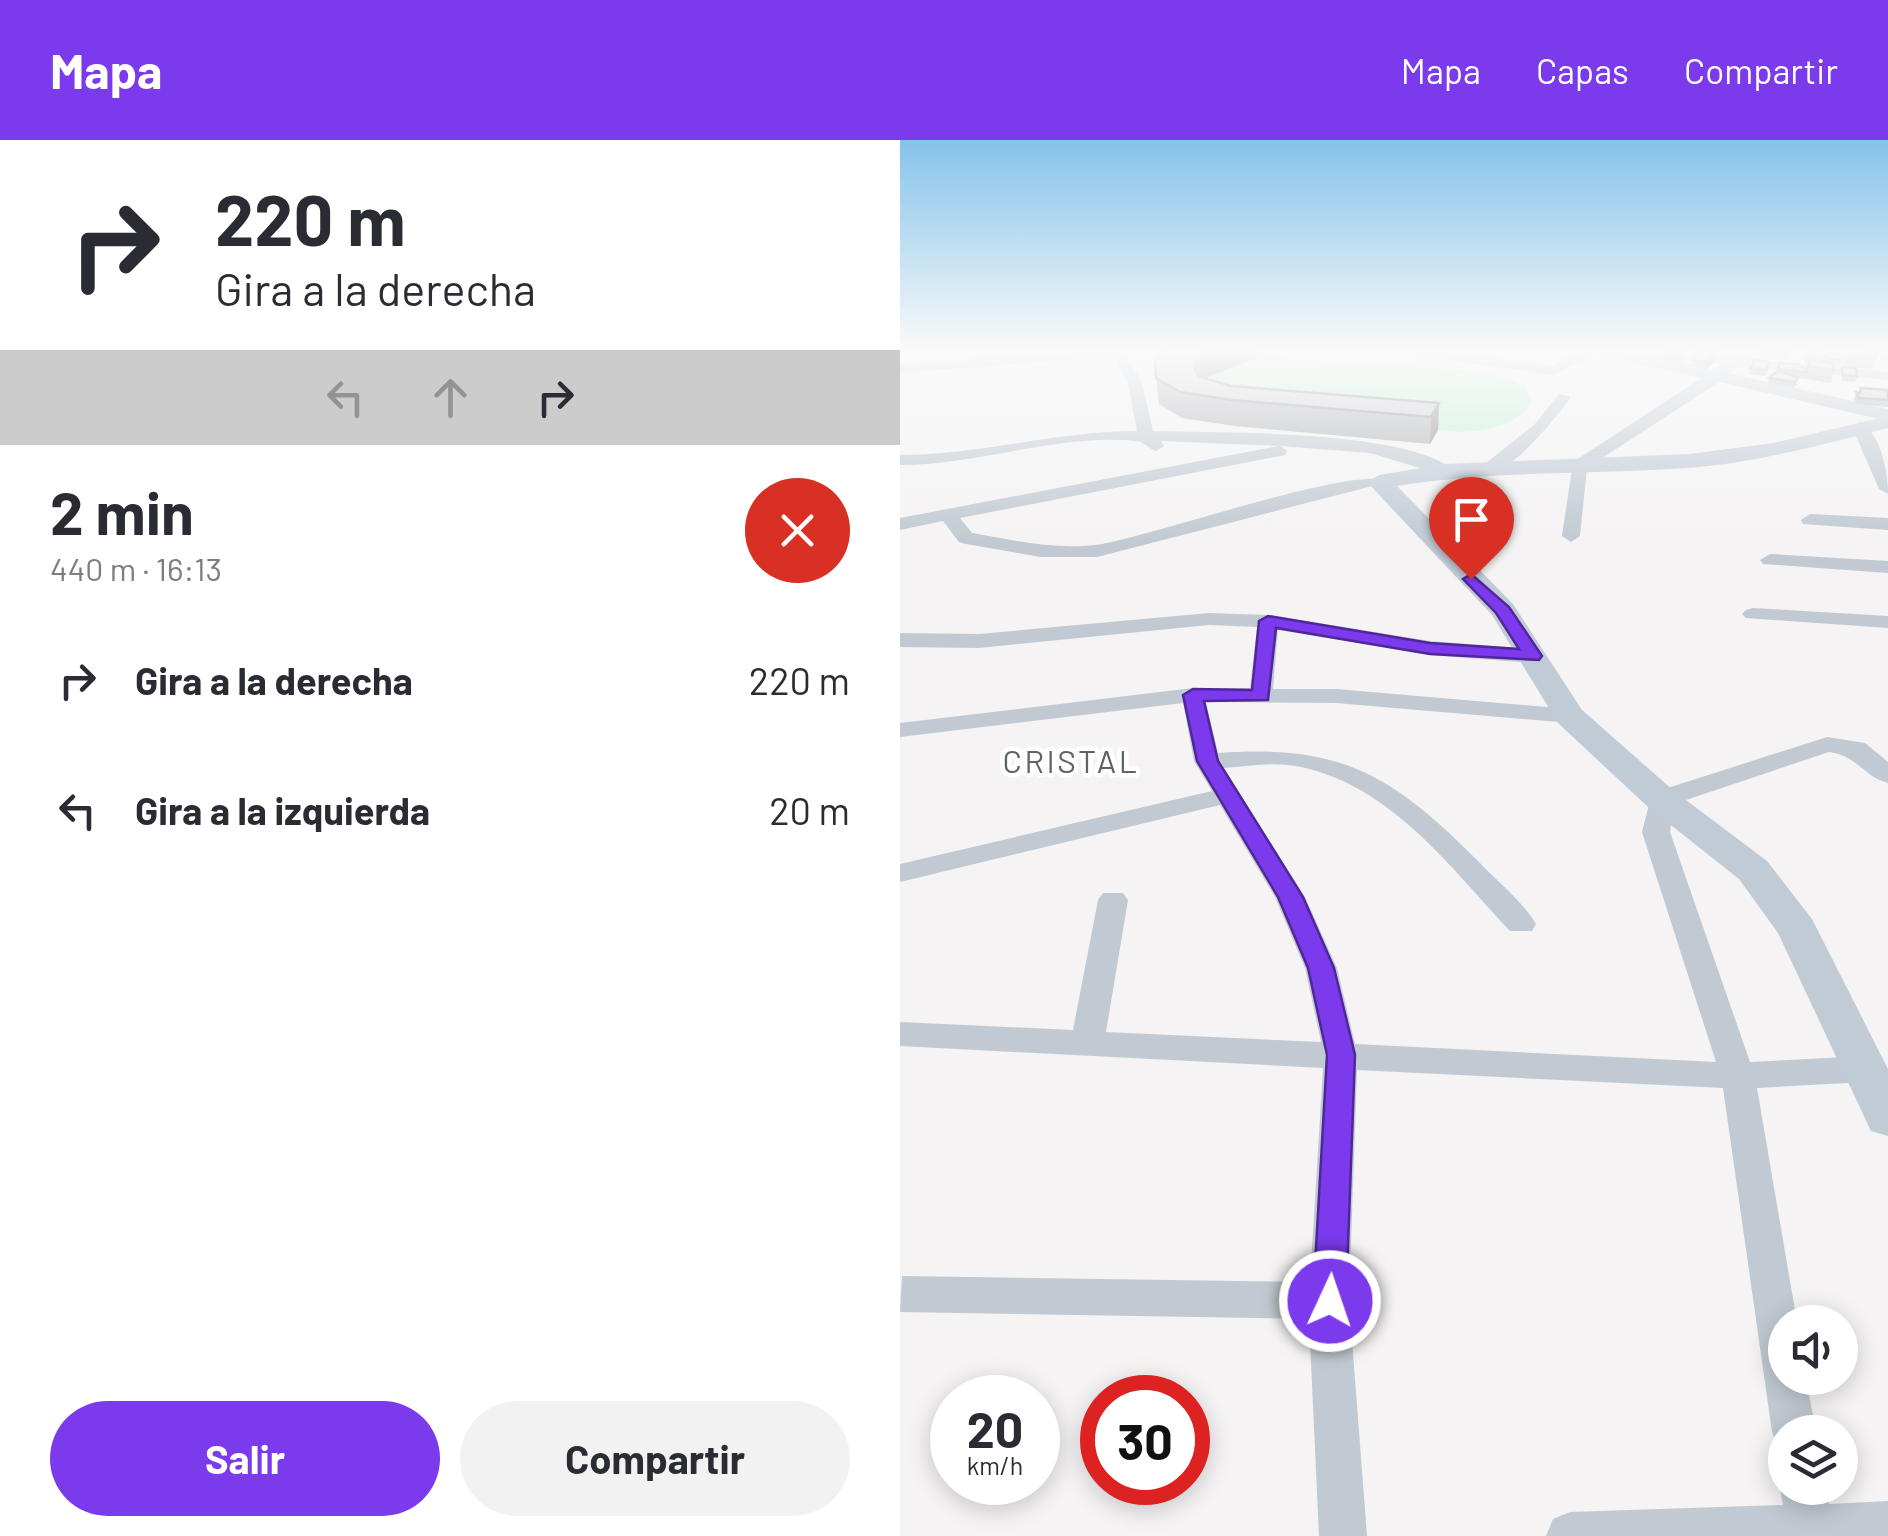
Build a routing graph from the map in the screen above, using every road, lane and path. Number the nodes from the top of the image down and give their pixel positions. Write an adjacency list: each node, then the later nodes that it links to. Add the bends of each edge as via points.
1 (1141, 413): 6 (street)
2 (1551, 413): 11 (street)
3 (1661, 413): 9 (street)
4 (1888, 422): 5 (main road)
5 (1860, 427): 9 (main road, via 1774,450); 14 (street)
6 (1146, 436): 7 (street); 8 (street); 12 (street)
7 (1314, 443): 10 (street, via 1392,452); 12 (street)
8 (900, 460)
9 (1578, 466): 11 (main road); 19 (street)
10 (1446, 471): 11 (main road); 13 (main road)
11 (1487, 471)
12 (1182, 472): 15 (street)
13 (1379, 482): 15 (street, via 1098,551 1041,551 966,538); 26 (main road, via 1503,610)
14 (1888, 489)
15 (949, 516): 17 (street)
16 (1810, 520): 18 (street)
17 (900, 524)
18 (1888, 524)
19 (1572, 536)
20 (1770, 560): 21 (street)
21 (1888, 567)
22 (1752, 614): 24 (street)
23 (1268, 621): 25 (street, via 1208,618 979,641); 26 (street, via 1430,648); 28 (street)
24 (1888, 622)
25 (900, 640)
26 (1532, 656): 29 (main road)
27 (1193, 695): 28 (street); 30 (street); 31 (street)
28 (1262, 696): 29 (street)
29 (1570, 716): 34 (main road)
30 (900, 730)
31 (1207, 761): 33 (street); 37 (street, via 1299,759 1358,776 1413,814)
32 (1888, 775): 34 (street, via 1856,748 1827,744)
33 (1228, 795): 35 (street); 40 (street, via 1290,897 1321,968)
34 (1661, 799): 41 (main road, via 1753,870 1796,929); 42 (street, via 1656,832)
35 (900, 873)
36 (1113, 900): 39 (street)
37 (1521, 924)
38 (900, 1034): 39 (street)
39 (1087, 1042): 40 (street)
40 (1341, 1055): 42 (street); 45 (street)
41 (1866, 1069): 42 (street); 43 (main road)
42 (1738, 1076): 46 (street)
43 (1888, 1117)
44 (902, 1294): 45 (street)
45 (1330, 1301): 49 (street)
46 (1774, 1305)
47 (1808, 1518): 48 (street); 50 (street)
48 (1888, 1525)
49 (1343, 1536)
50 (1570, 1536)

